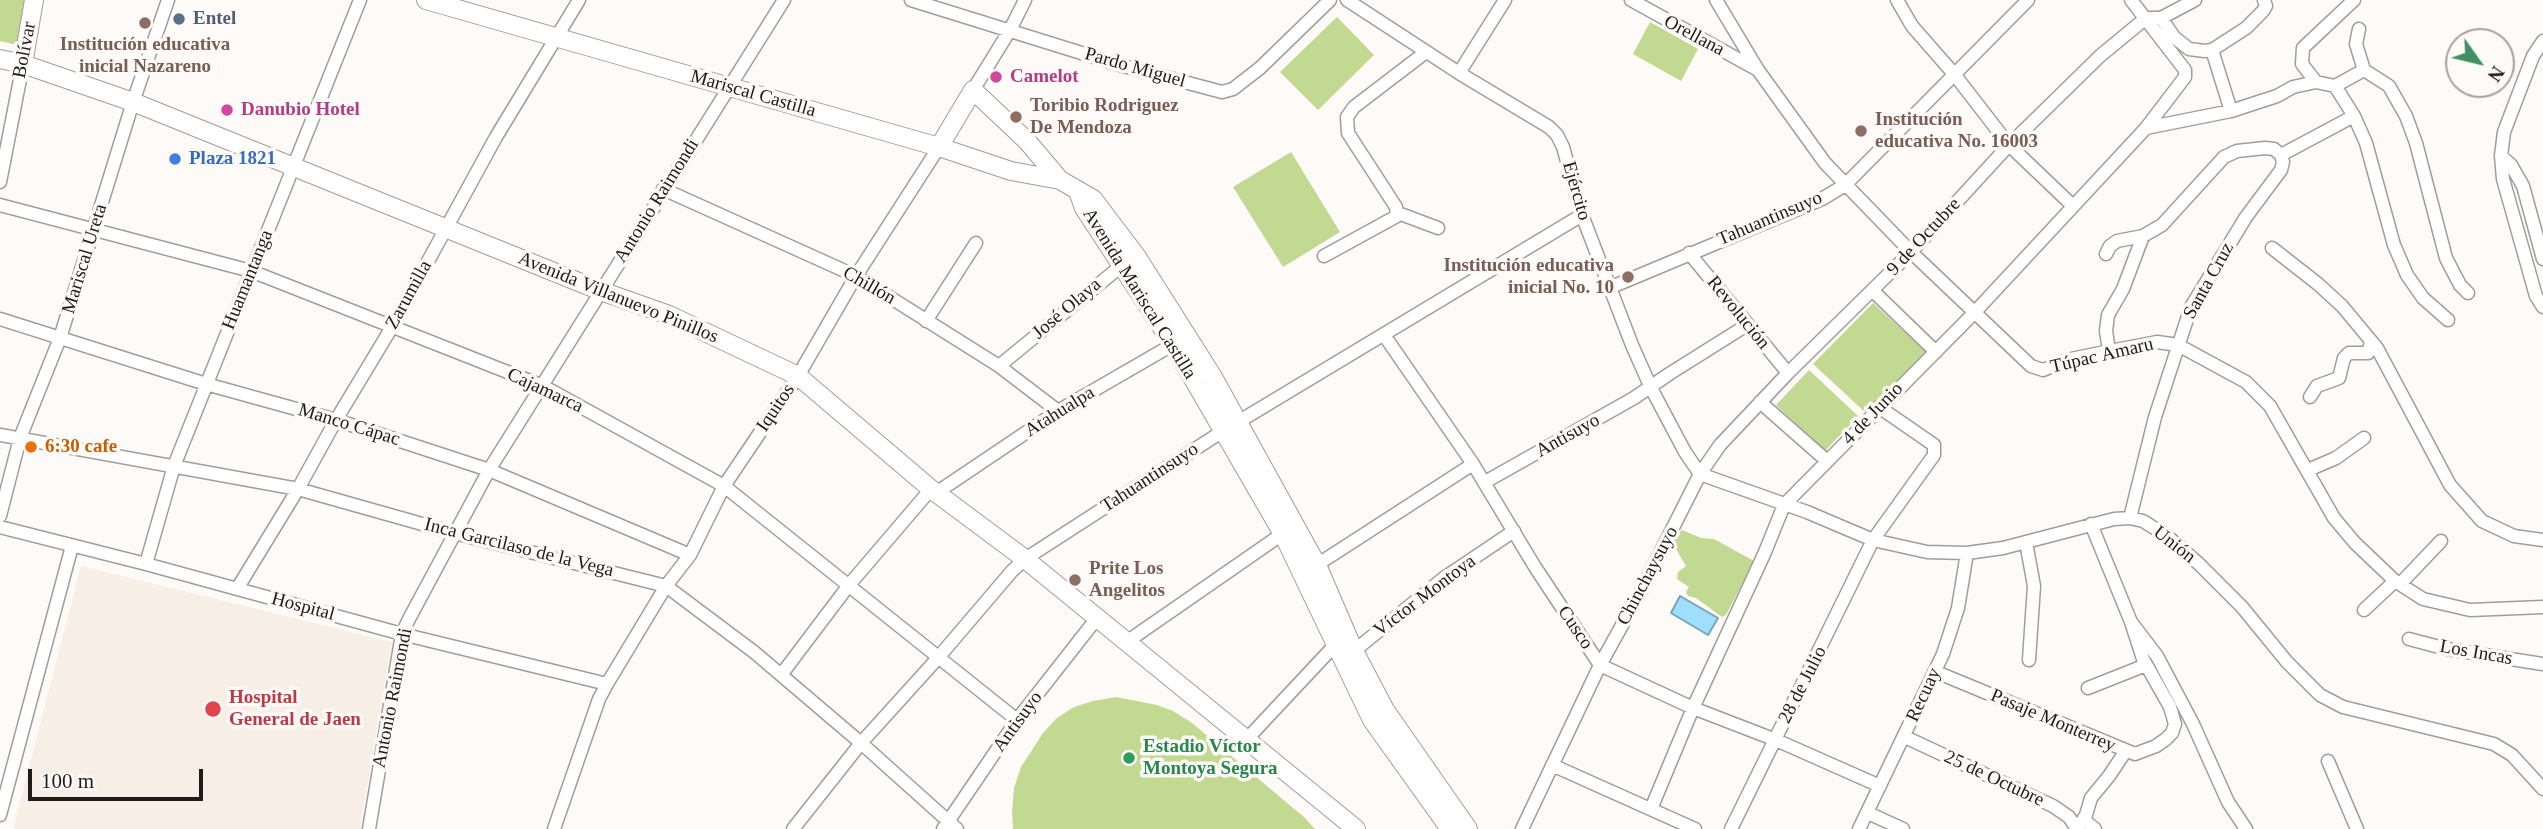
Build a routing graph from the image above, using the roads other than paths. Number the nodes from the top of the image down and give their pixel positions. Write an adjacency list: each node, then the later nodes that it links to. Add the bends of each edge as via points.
1 (34, 0): 29 (street, Bolívar)
2 (168, 0): 38 (street, Mariscal Ureta)
3 (360, 0): 46 (street, Huamantanga)
4 (426, 0): 24 (street, Mariscal Castilla)
5 (579, 0): 24 (street, Zarumilla)
6 (784, 0): 36 (street, Antonio Raimondi)
7 (911, 0): 23 (street, Pardo Miguel)
8 (1025, 0): 23 (street, Iquitos)
9 (1330, 0): 23 (street, Pardo Miguel, via 1260,68 1222,92)
10 (1347, 0): 27 (street, Ejército)
11 (1505, 0): 32 (street)
12 (1631, 0): 30 (street, Orellana)
13 (1716, 0): 30 (street, Túpac Amaru)
14 (1896, 0): 33 (street)
15 (2028, 0): 33 (street, Tahuantinsuyo)
16 (2131, 0): 20 (street)
17 (2195, 0): 21 (street)
18 (2264, 0): 26 (street, via 2263,11 2246,28)
19 (2354, 0): 34 (street, via 2303,48 2302,64)
20 (2146, 18): 21 (street); 41 (street, 4 de Junio, via 2185,70 2185,78); 42 (street, 9 de Octubre)
21 (2161, 18): 26 (street, via 2189,49)
22 (2359, 29): 31 (street, via 2356,44)
23 (1010, 30): 37 (street, Iquitos)
24 (557, 37): 36 (street, Mariscal Castilla); 56 (street, Zarumilla)
25 (2543, 41): 45 (street, via 2504,132)
26 (2212, 50): 39 (street)
27 (1426, 52): 32 (street, Ejército); 54 (street, via 1347,117 1348,133)
28 (0, 59): 29 (street, Avenida Villanuevo Pinillos)
29 (23, 64): 38 (street, Avenida Villanuevo Pinillos); 48 (street, Bolívar)
30 (1758, 70): 49 (street, Túpac Amaru)
31 (2364, 70): 35 (street); 73 (street, via 2389,86 2406,116 2446,258)
32 (1460, 73): 55 (street, Ejército, via 1557,135)
33 (1954, 74): 42 (street); 49 (street, Tahuantinsuyo)
34 (2316, 82): 35 (street); 39 (street)
35 (2335, 86): 40 (street)
36 (729, 88): 43 (street, Mariscal Castilla); 50 (street, Antonio Raimondi)
37 (973, 90): 43 (street, Iquitos); 47 (street)
38 (133, 102): 46 (street, Avenida Villanuevo Pinillos); 58 (street, Mariscal Ureta)
39 (2231, 111): 41 (street)
40 (2354, 116): 44 (street); 77 (street, via 2407,275 2423,298)
41 (2146, 128): 53 (street, 4 de Junio)
42 (2009, 145): 53 (street); 62 (street, 9 de Octubre)
43 (939, 147): 47 (street, Mariscal Castilla, via 1011,171); 69 (street, Iquitos)
44 (2281, 155): 59 (street, via 2264,148 2224,157 2172,216); 85 (street, Santa Cruz, via 2283,166 2191,307)
45 (2501, 156): 66 (street, via 2524,186); 74 (street, via 2503,179)
46 (293, 168): 56 (street, Avenida Villanuevo Pinillos); 68 (street, Huamantanga)
47 (1060, 180): 51 (street, Mariscal Castilla)
48 (0, 182)
49 (1845, 185): 62 (street, Túpac Amaru); 63 (street, Tahuantinsuyo, via 1822,199)
50 (663, 189): 69 (street, Chillón); 71 (street, Antonio Raimondi)
51 (1078, 191): 67 (street, Avenida Mariscal Castilla, via 1093,199)
52 (0, 205): 58 (street, Cajamarca)
53 (2073, 206): 75 (street, 4 de Junio)
54 (1398, 213): 57 (street); 65 (street)
55 (1582, 215): 70 (street, Ejército); 81 (street, Tahuantinsuyo)
56 (446, 228): 71 (street, Avenida Villanuevo Pinillos); 80 (street, Zarumilla)
57 (1438, 228)
58 (94, 230): 68 (street, Cajamarca); 82 (street, Mariscal Ureta)
59 (2143, 236): 64 (street, via 2117,241); 86 (street, via 2108,315)
60 (976, 243): 78 (street)
61 (2273, 248): 84 (street, via 2342,306)
62 (1911, 252): 72 (street, 9 de Octubre); 75 (street, Túpac Amaru)
63 (1689, 253): 70 (street, Tahuantinsuyo); 79 (street, Revolución)
64 (2106, 254)
65 (1324, 256)
66 (2543, 259)
67 (1130, 260): 83 (street, Avenida Mariscal Castilla); 88 (street, José Olaya)
68 (251, 271): 80 (street, Cajamarca); 91 (street, Huamantanga)
69 (856, 276): 78 (street, Chillón); 90 (street, Iquitos)
70 (1609, 288): 93 (street, Ejército)
71 (601, 291): 90 (street, Avenida Villanuevo Pinillos, via 669,315); 92 (street, Antonio Raimondi)
72 (1873, 291): 87 (street); 89 (street, 9 de Octubre)
73 (2468, 293)
74 (2543, 307)
75 (1974, 313): 86 (street, Túpac Amaru, via 2031,366 2043,370); 87 (street, 4 de Junio)
76 (0, 319): 82 (street, Manco Cápac)
77 (2448, 320)
78 (926, 321): 88 (street, Chillón)
79 (1747, 325): 89 (street, Revolución); 93 (street, Antisuyo)
80 (392, 327): 92 (street, Cajamarca); 98 (street, Zarumilla)
81 (1384, 335): 99 (street, Tahuantinsuyo); 104 (street, Cusco)
82 (60, 338): 91 (street, Manco Cápac); 101 (street, Mariscal Ureta)
83 (1180, 340): 97 (street, Atahualpa); 99 (street, Avenida Mariscal Castilla)
84 (2371, 342): 94 (street, via 2368,353 2349,353 2339,378 2320,384); 122 (street, via 2450,485 2483,521 2514,536)
85 (2178, 345): 86 (street, Túpac Amaru, via 2157,342); 107 (street, Túpac Amaru, via 2246,382 2270,406); 115 (street, Santa Cruz)
86 (2109, 351)
87 (1936, 352): 96 (street, 4 de Junio)
88 (999, 366): 97 (street, Chillón)
89 (1788, 373): 95 (street, 9 de Octubre)
90 (798, 376): 110 (street, Iquitos); 112 (street, Avenida Villanuevo Pinillos)
91 (206, 384): 98 (street, Manco Cápac); 105 (street, Huamantanga)
92 (543, 386): 106 (street, Antonio Raimondi); 110 (street, Cajamarca)
93 (1651, 388): 108 (street, Ejército); 109 (street, Antisuyo)
94 (2310, 397)
95 (1760, 402): 103 (street); 108 (street, 9 de Octubre)
96 (1879, 407): 103 (street, 4 de Junio); 121 (street, 28 de Julio, via 1934,445 1935,452)
97 (1058, 411): 112 (street, Atahualpa)
98 (336, 420): 106 (street, Manco Cápac); 111 (street, Zarumilla)
99 (1230, 427): 118 (street, Avenida Mariscal Castilla); 128 (street, Tahuantinsuyo)
100 (0, 435): 101 (street, Inca Garcilaso de la Vega)
101 (20, 438): 105 (street, Inca Garcilaso de la Vega); 114 (street, Mariscal Ureta)
102 (2364, 438): 107 (street)
103 (1827, 461): 113 (street, 4 de Junio)
104 (1473, 464): 109 (street, Cusco); 130 (street)
105 (174, 466): 111 (street, Inca Garcilaso de la Vega); 129 (street, Huamantanga)
106 (489, 470): 120 (street, Antonio Raimondi); 127 (street, Manco Cápac)
107 (2308, 470): 131 (street, Túpac Amaru, via 2334,518)
108 (1700, 474): 113 (street, Unión); 147 (street, Chinchaysuyo)
109 (1485, 482): 119 (street, Cusco)
110 (724, 486): 127 (street, Iquitos); 132 (street, Cajamarca)
111 (298, 489): 120 (street, Inca Garcilaso de la Vega); 134 (street, Zarumilla)
112 (933, 491): 128 (street, Avenida Villanuevo Pinillos); 132 (street, Atahualpa)
113 (1784, 505): 121 (street, Unión); 153 (street, 4 de Junio)
114 (0, 516)
115 (2130, 518): 116 (street, Unión); 163 (street, Unión, via 2151,526 2199,564 2320,695 2343,707 2494,744 2512,755)
116 (2091, 524): 124 (street, Unión); 138 (street)
117 (0, 527): 125 (street, Hospital)
118 (1288, 529): 130 (street, Avenida Mariscal Castilla); 141 (street)
119 (1514, 531): 143 (street, Víctor Montoya, via 1444,578); 147 (street, Cusco)
120 (454, 533): 133 (street, Inca Garcilaso de la Vega); 139 (street, Antonio Raimondi)
121 (1874, 540): 126 (street, Unión, via 1927,552); 157 (street, 28 de Julio)
122 (2543, 540)
123 (2441, 541): 131 (street)
124 (2026, 542): 126 (street, Unión); 145 (street, via 2034,586)
125 (72, 547): 129 (street, Hospital); 166 (street)
126 (1967, 553): 149 (street, Recuay, via 1958,608)
127 (690, 555): 133 (street, Iquitos)
128 (1025, 559): 137 (street, Avenida Villanuevo Pinillos); 144 (street, Tahuantinsuyo)
129 (146, 564): 134 (street, Hospital)
130 (1310, 570): 142 (street, Avenida Mariscal Castilla); 143 (street, Avenida Mariscal Castilla)
131 (2397, 583): 135 (street, Túpac Amaru, via 2423,598 2470,610); 136 (street)
132 (849, 585): 144 (street, Cajamarca); 150 (street, Atahualpa)
133 (666, 586): 150 (street, Inca Garcilaso de la Vega); 151 (street, Iquitos)
134 (237, 589): 139 (street, Hospital)
135 (2543, 607)
136 (2364, 610)
137 (1097, 618): 141 (street, Avenida Villanuevo Pinillos); 154 (street, Antisuyo)
138 (2132, 622): 148 (street, Pasaje Monterrey); 181 (street, via 2158,656 2228,802)
139 (402, 634): 151 (street, Hospital); 169 (street, Antonio Raimondi)
140 (2409, 639): 146 (street, Los Incas)
141 (1128, 641): 156 (street, Avenida Villanuevo Pinillos)
142 (1335, 645): 143 (street, Víctor Montoya); 156 (street); 173 (street, Avenida Mariscal Castilla, via 1371,720)
143 (1354, 651): 174 (street, Avenida Mariscal Castilla, via 1385,710)
144 (937, 659): 154 (street, Cajamarca); 158 (street, Tahuantinsuyo)
145 (2029, 660)
146 (2543, 664)
147 (1600, 665): 153 (street, Cusco); 161 (street, Chinchaysuyo)
148 (2146, 665): 152 (street); 159 (street, Pasaje Monterrey, via 2175,724 2172,733 2156,746 2135,754)
149 (1936, 672): 155 (street, Recuay); 159 (street, Pasaje Monterrey)
150 (781, 676): 158 (street, Inca Garcilaso de la Vega)
151 (607, 684): 170 (street, Iquitos)
152 (2088, 688)
153 (1693, 708): 157 (street, Cusco); 164 (street, 4 de Junio)
154 (1017, 720): 168 (street, Antisuyo)
155 (1905, 737): 162 (street, Recuay); 167 (street, 25 de Octubre, via 2053,806)
156 (1247, 739): 172 (street, Avenida Villanuevo Pinillos)
157 (1776, 740): 162 (street, Cusco); 177 (street, 28 de Julio)
158 (861, 743): 168 (street, Inca Garcilaso de la Vega); 171 (street, Tahuantinsuyo)
159 (2125, 752): 167 (street, via 2091,798)
160 (2328, 761): 182 (street)
161 (1552, 765): 164 (street); 175 (street, Chinchaysuyo)
162 (1880, 786): 165 (street, Recuay)
163 (2543, 789)
164 (1651, 809): 176 (street)
165 (1868, 813): 178 (street, Recuay); 179 (street)
166 (0, 815)
167 (2079, 826): 180 (street, 25 de Octubre)
168 (950, 827)
169 (369, 829)
170 (554, 829)
171 (793, 829)
172 (1356, 829)
173 (1450, 829)
174 (1468, 829)
175 (1522, 829)
176 (1695, 829)
177 (1731, 829)
178 (1859, 829)
179 (1903, 829)
180 (2095, 829)
181 (2246, 829)
182 (2357, 829)

